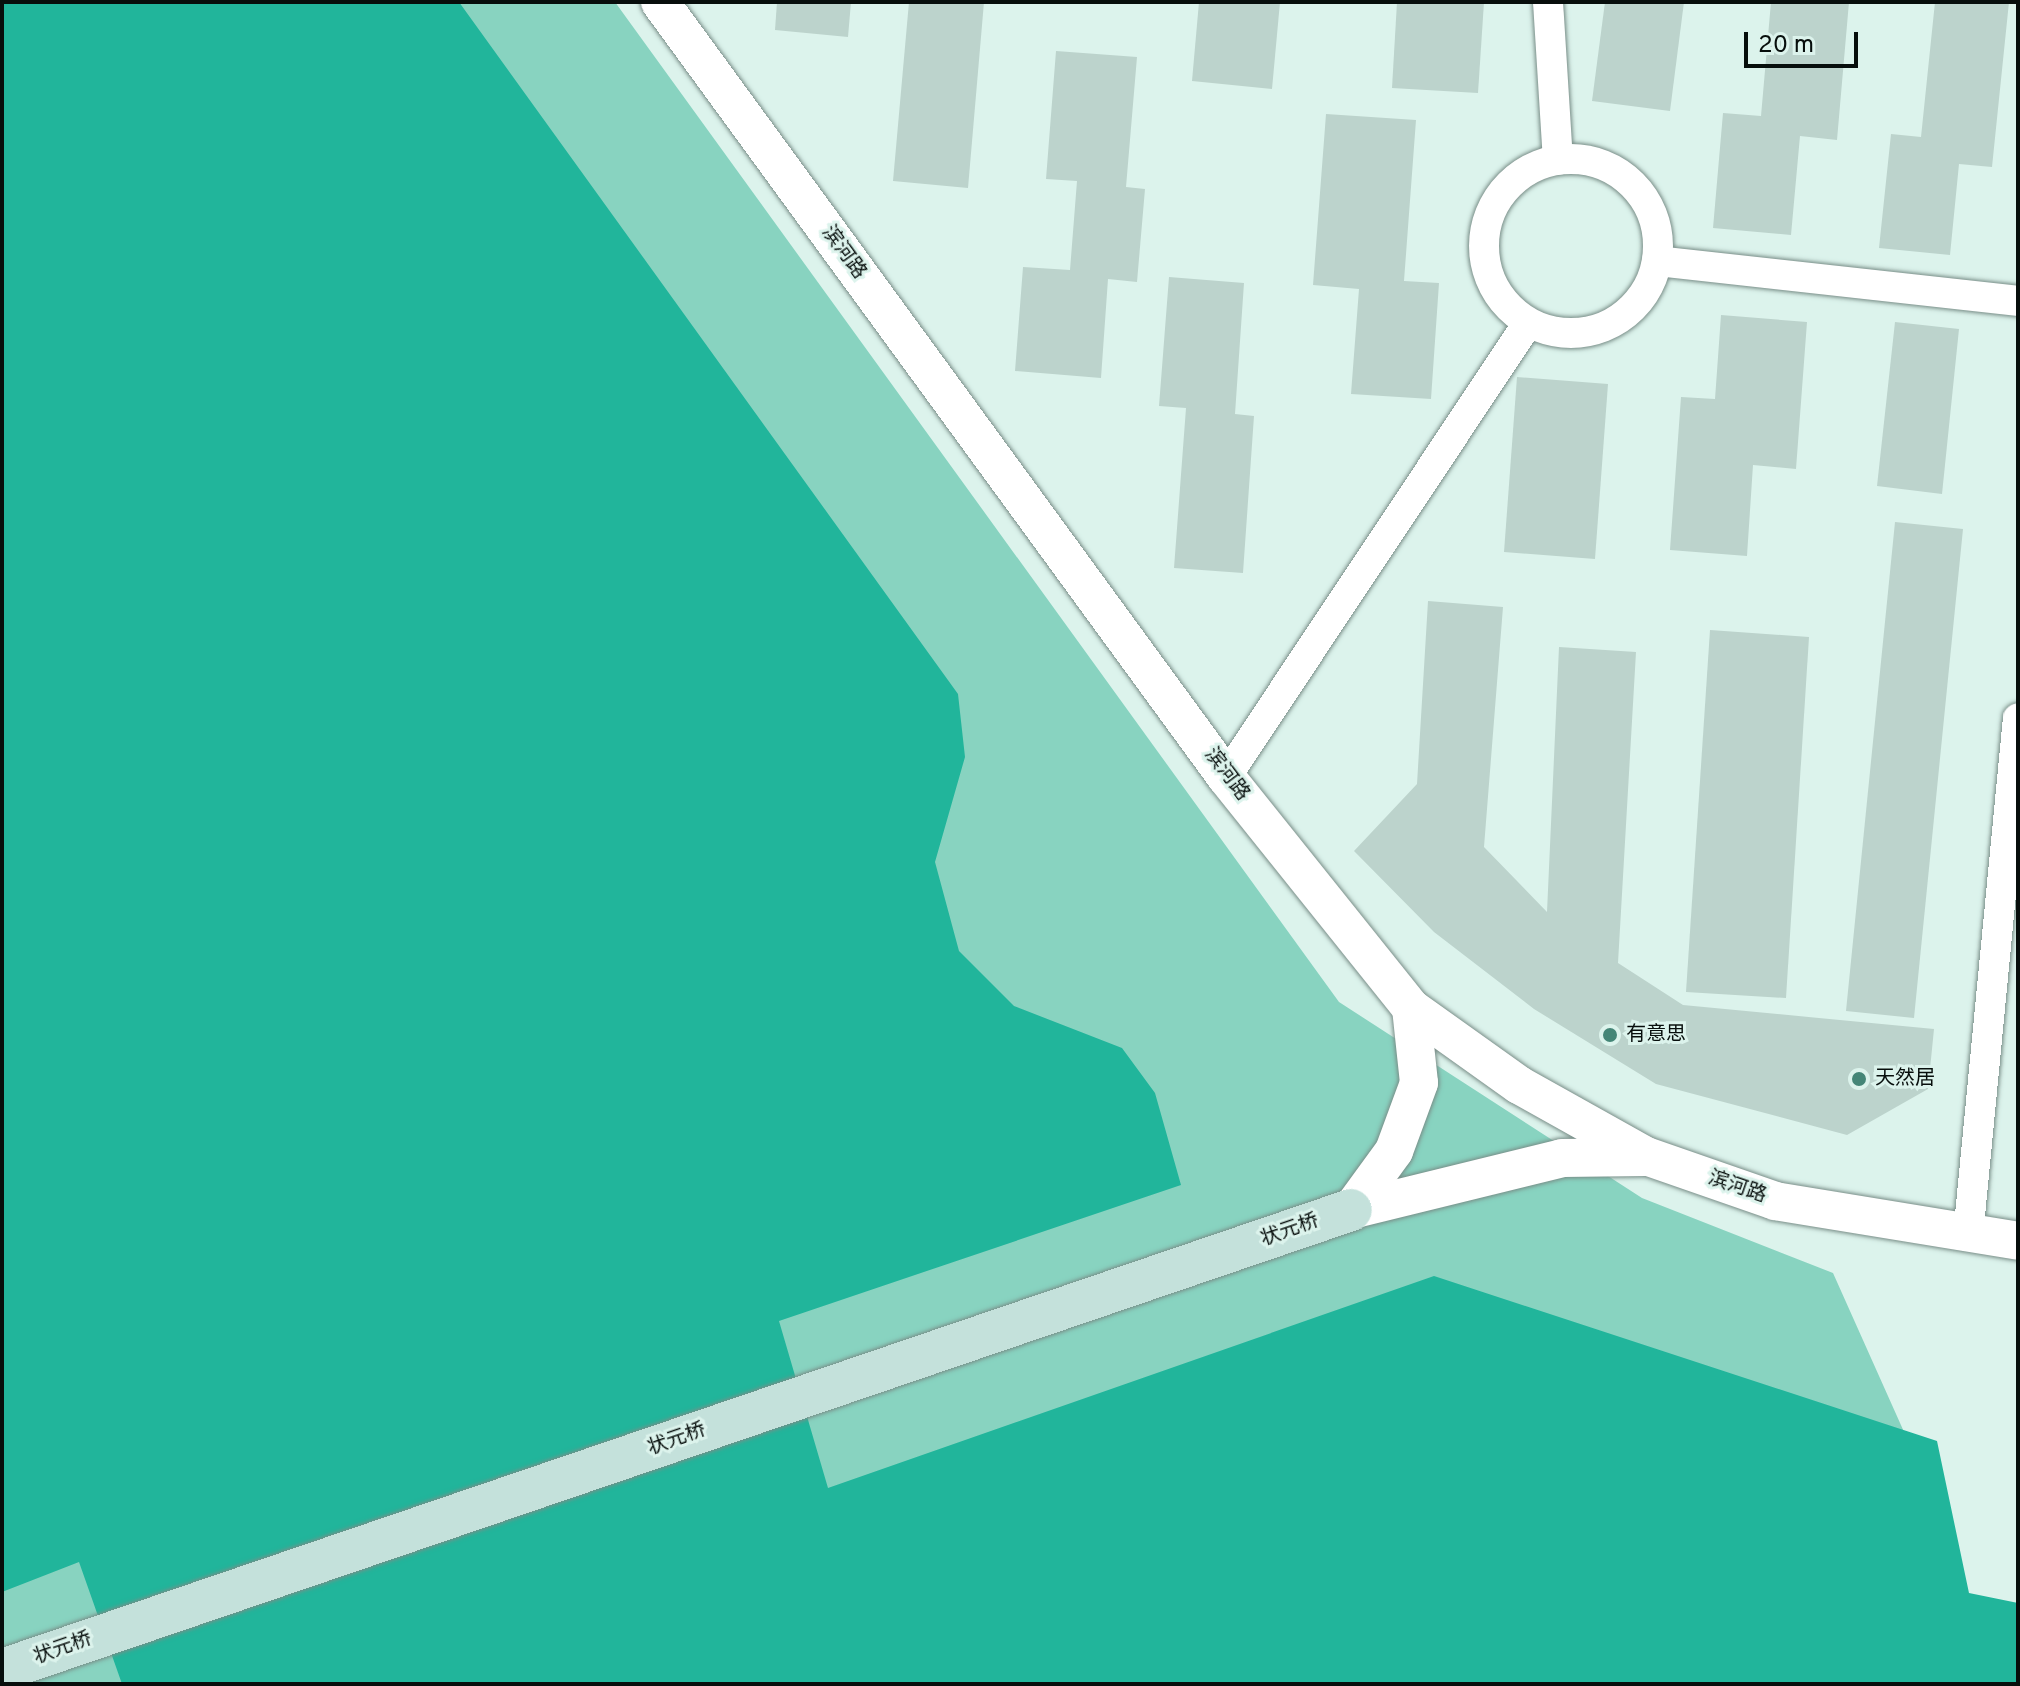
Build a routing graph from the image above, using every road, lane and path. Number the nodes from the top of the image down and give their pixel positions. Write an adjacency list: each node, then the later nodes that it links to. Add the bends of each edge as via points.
1 (660, 2): 8 (street, 滨河路)
2 (1548, 2): 3 (street)
3 (1558, 160): 4 (street, via 1601,163 1628,178 1647,202); 6 (street, via 1516,177 1485,227 1491,281)
4 (1657, 261): 5 (street); 6 (street, via 1631,309 1609,325 1582,333)
5 (2018, 301)
6 (1528, 323): 8 (street)
7 (2018, 718): 12 (street)
8 (1226, 777): 9 (street, 滨河路)
9 (1411, 1008): 10 (street, 滨河路, via 1519,1085); 11 (street, via 1419,1083 1394,1151)
10 (1646, 1156): 11 (street, via 1562,1158); 12 (street, 滨河路, via 1775,1201)
11 (1351, 1210): 14 (main road, 状元桥)
12 (1968, 1236): 13 (street, 滨河路)
13 (2018, 1241)
14 (2, 1670)

